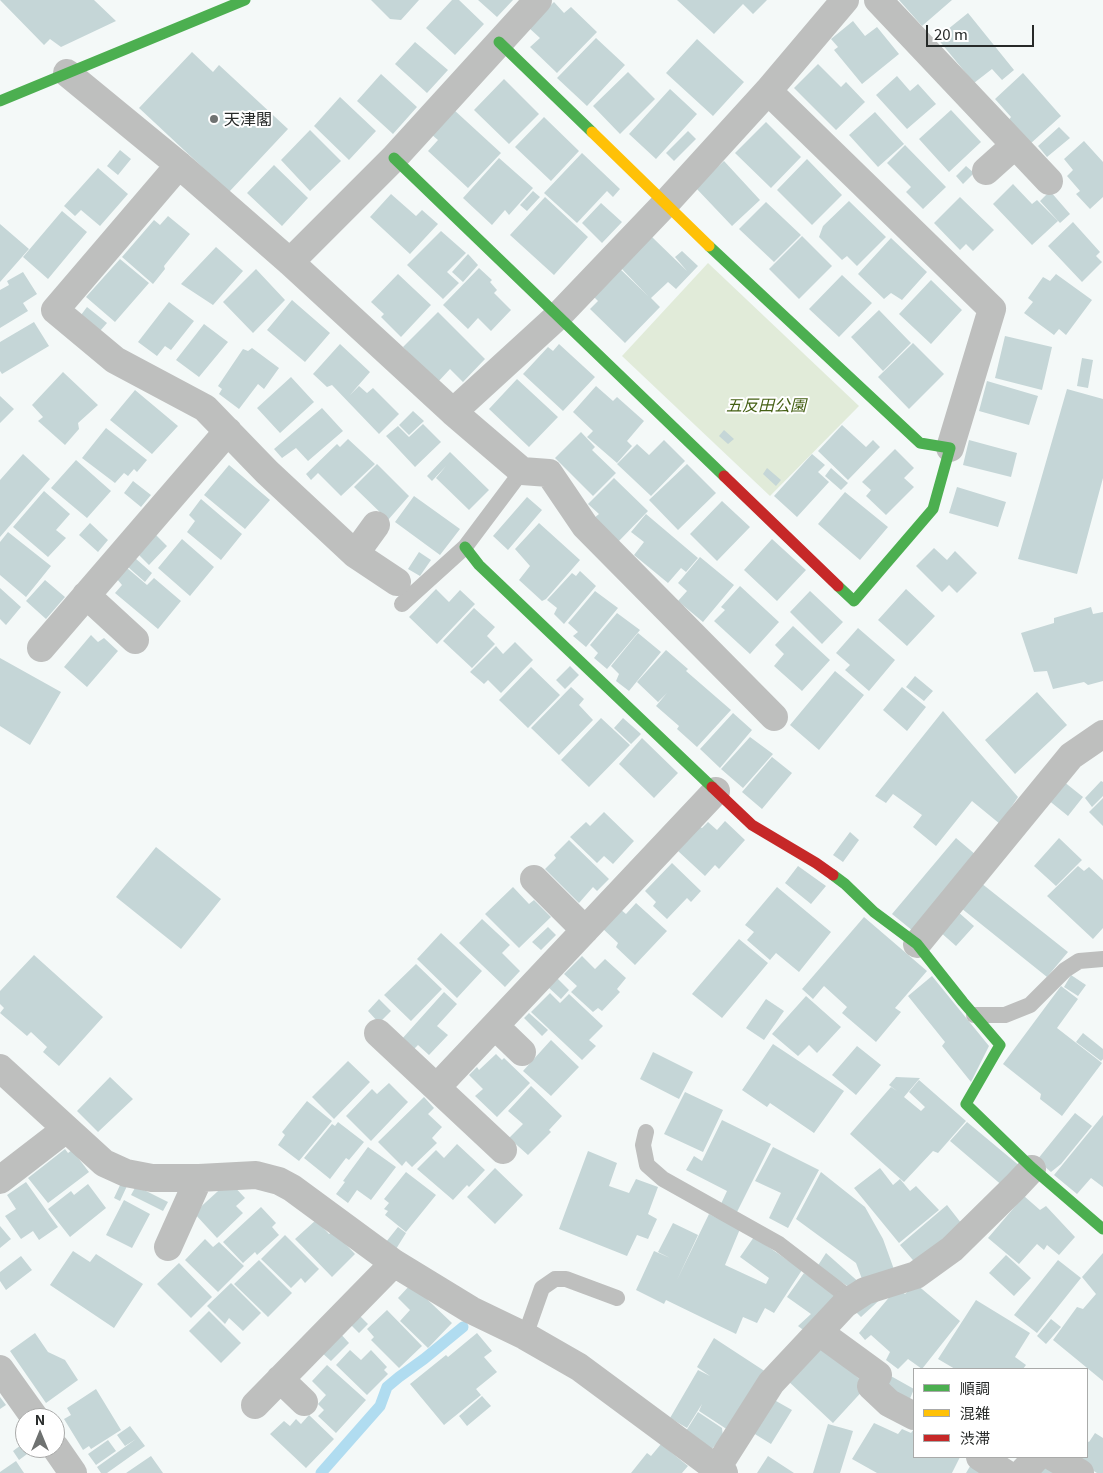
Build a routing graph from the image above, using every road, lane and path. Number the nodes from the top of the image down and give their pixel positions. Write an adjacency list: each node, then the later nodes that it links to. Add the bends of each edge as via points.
1 (245, 0): 6 (street)
2 (538, 0): 5 (street)
3 (845, 0): 7 (street)
4 (878, 0): 9 (street)
5 (499, 42): 10 (street); 14 (street)
6 (67, 73): 8 (street); 11 (street)
7 (768, 91): 14 (street); 19 (street, via 992,309)
8 (0, 101)
9 (1015, 145): 12 (street); 13 (street)
10 (394, 158): 15 (street); 16 (street)
11 (179, 165): 15 (street); 18 (street, via 55,310 115,360 205,408)
12 (986, 171)
13 (1049, 181)
14 (665, 204): 16 (street); 19 (street, via 920,443)
15 (290, 262): 17 (street)
16 (558, 316): 17 (street); 19 (street, via 854,601 933,509)
17 (453, 412): 20 (street)
18 (228, 431): 23 (street); 25 (street)
19 (950, 448)
20 (522, 471): 22 (lane); 28 (street, via 549,473 584,526)
21 (376, 525): 23 (street)
22 (464, 547): 24 (lane); 30 (street)
23 (355, 554): 24 (street)
24 (400, 593)
25 (86, 595): 26 (street); 27 (street)
26 (134, 640)
27 (40, 648)
28 (774, 718)
29 (1103, 734): 33 (street, via 1072,756)
30 (716, 791): 32 (street); 33 (street, via 752,825 816,863)
31 (534, 879): 32 (street)
32 (585, 930): 36 (street)
33 (917, 944): 35 (street)
34 (1103, 959): 35 (lane, via 1079,961 1065,970 1030,1005 1005,1015)
35 (974, 1016): 44 (street, via 1000,1045 966,1104)
36 (495, 1026): 38 (street); 40 (street)
37 (378, 1033): 40 (street)
38 (522, 1052)
39 (0, 1068): 41 (street)
40 (437, 1087): 43 (street)
41 (66, 1129): 45 (street, via 104,1163 126,1173 152,1178); 46 (street)
42 (646, 1132): 51 (lane, via 643,1145 647,1165 663,1179 779,1244)
43 (503, 1150)
44 (1032, 1169): 47 (street); 51 (street, via 952,1249 916,1275 865,1291)
45 (199, 1178): 48 (street); 49 (street, via 256,1174 279,1181)
46 (0, 1180)
47 (1103, 1229)
48 (168, 1247)
49 (394, 1263): 53 (street, via 471,1310); 55 (street)
50 (616, 1298): 53 (lane, via 566,1279 554,1279 542,1288)
51 (852, 1300): 52 (street)
52 (819, 1332): 59 (street, via 878,1375 871,1386 890,1403); 64 (street, via 772,1382)
53 (525, 1336): 64 (street, via 579,1367)
54 (0, 1369): 58 (street)
55 (280, 1379): 56 (street); 57 (street)
56 (304, 1402)
57 (256, 1405)
58 (27, 1408)
59 (913, 1415)
60 (63, 1458): 65 (street)
61 (982, 1458): 66 (street)
62 (1036, 1458): 67 (street)
63 (1055, 1458): 68 (street)
64 (720, 1471)
65 (73, 1473)
66 (1006, 1473)
67 (1022, 1473)
68 (1080, 1473)

